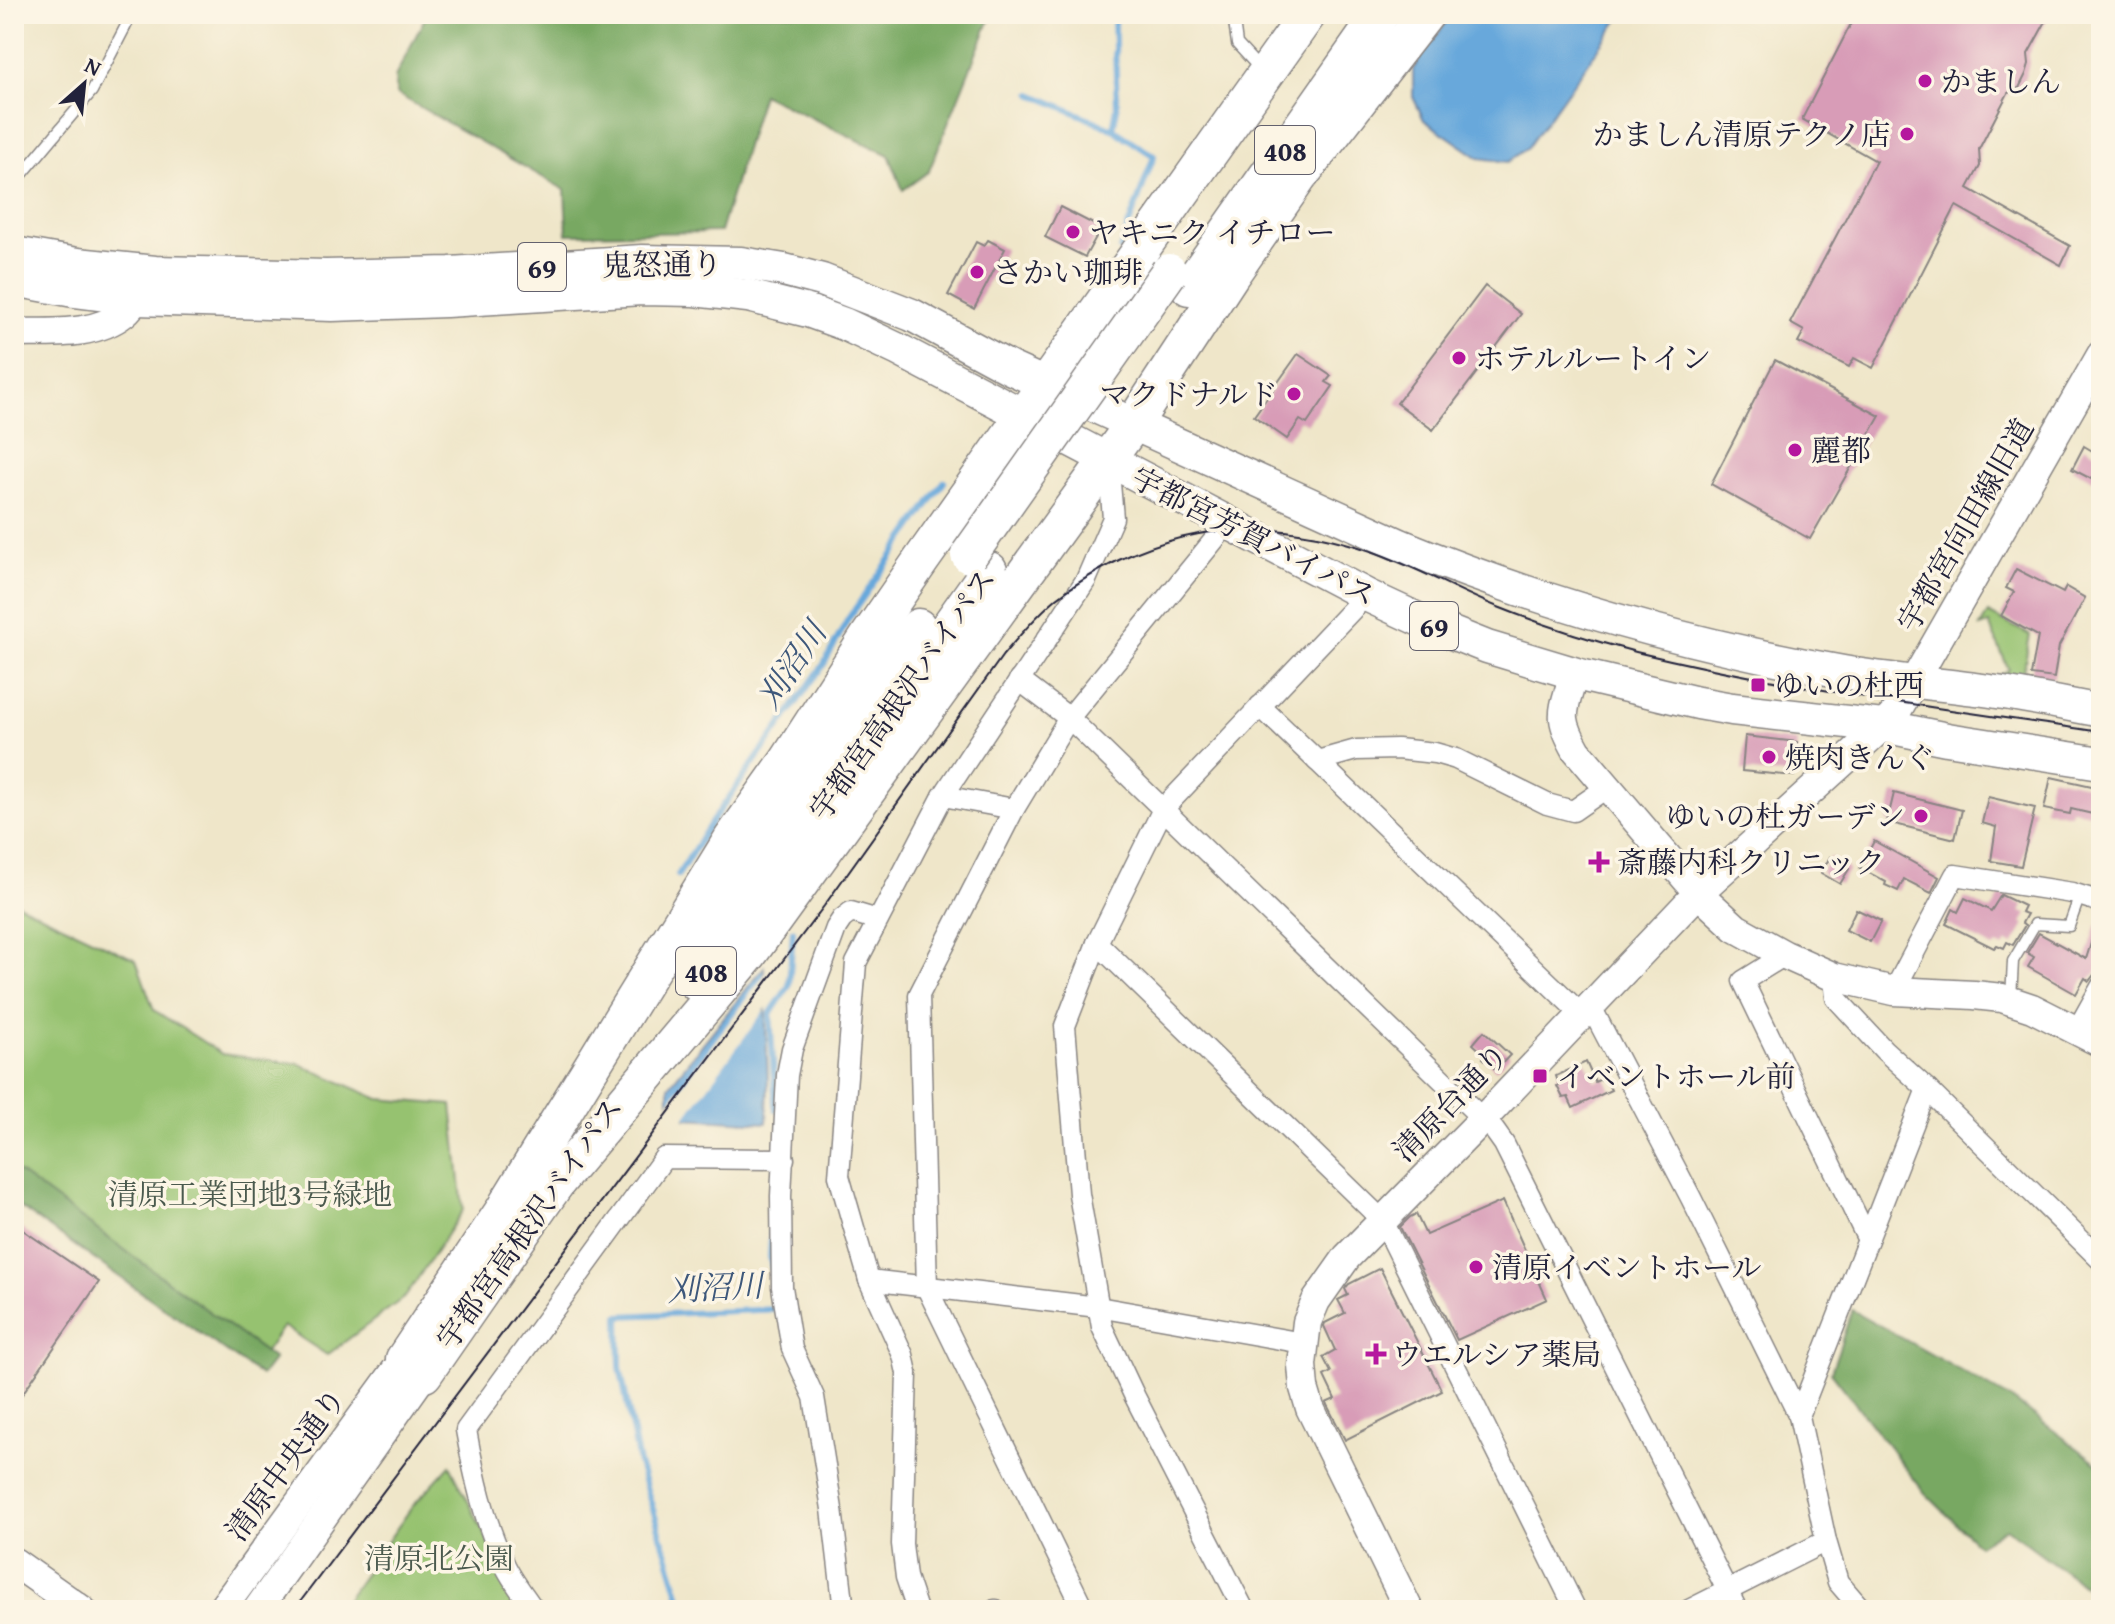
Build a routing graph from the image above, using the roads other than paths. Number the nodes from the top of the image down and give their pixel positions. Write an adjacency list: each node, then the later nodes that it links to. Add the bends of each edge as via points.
1 (132, 14): 8 (lane, via 92,91)
2 (1233, 14): 7 (lane, via 1237,44)
3 (1308, 14): 7 (highway, 408)
4 (1352, 14): 11 (highway, 宇都宮高根沢バイパス / 408)
5 (1381, 14): 11 (highway, 宇都宮高根沢バイパス / 408)
6 (1426, 14): 18 (highway, 408, via 1299,177)
7 (1266, 75): 16 (highway, 408)
8 (14, 184)
9 (14, 253): 10 (main road, 鬼怒通り / 69)
10 (155, 272): 13 (street); 16 (main road, 鬼怒通り / 69, via 326,276 642,261 741,263 822,280 912,315)
11 (1179, 279): 21 (highway, 宇都宮高根沢バイパス / 408, bridge)
12 (14, 280): 13 (main road, 鬼怒通り / 69)
13 (137, 299): 14 (street, via 112,321 85,330); 17 (main road, 鬼怒通り / 69, via 332,305 642,289 748,296 844,324)
14 (14, 333)
15 (2101, 355): 25 (street, 宇都宮向田線旧道)
16 (1046, 384): 17 (highway, 408); 18 (main road, 鬼怒通り / 69)
17 (1024, 415): 19 (main road, 宇都宮芳賀バイパス / 69); 52 (highway, 408, via 732,839)
18 (1134, 423): 19 (highway, 408); 25 (main road, 宇都宮芳賀バイパス / 69, via 1400,545 1518,589 1795,663)
19 (1108, 460): 20 (main road, 宇都宮芳賀バイパス / 69); 24 (street, via 1113,518 1108,531 1086,580); 51 (highway, 408, via 749,954)
20 (1228, 523): 22 (main road, 宇都宮芳賀バイパス / 69); 28 (street)
21 (979, 562): 51 (highway, 宇都宮高根沢バイパス / 408); 52 (highway, 宇都宮高根沢バイパス / 408)
22 (1366, 595): 23 (main road, 宇都宮芳賀バイパス / 69, via 1487,647); 26 (street)
23 (1574, 673): 29 (main road, 宇都宮芳賀バイパス / 69, via 1732,709); 32 (street, via 1562,717 1565,730)
24 (1019, 680): 28 (street); 33 (street)
25 (1915, 682): 27 (main road, 宇都宮芳賀バイパス / 69); 29 (street, 宇都宮向田線旧道)
26 (1260, 706): 30 (street); 35 (street)
27 (2101, 711)
28 (1069, 718): 34 (street); 35 (street)
29 (1883, 726): 31 (main road, 宇都宮芳賀バイパス / 69); 36 (street, 清原台通り)
30 (1317, 761): 32 (street, via 1356,750 1435,753 1573,811); 46 (street)
31 (2101, 763)
32 (1609, 786): 36 (street)
33 (943, 796): 34 (street); 39 (street)
34 (1014, 809): 57 (street, via 919,995)
35 (1163, 809): 40 (street); 49 (street)
36 (1698, 893): 41 (street, via 1736,928); 46 (street, 清原台通り)
37 (2080, 895): 38 (street); 44 (street, via 1955,875); 45 (lane, via 2069,926 2035,924 2013,961)
38 (2101, 902)
39 (878, 920): 50 (street, via 851,912 836,928 792,1049); 56 (street, via 856,963 839,1176)
40 (1097, 943): 53 (street); 58 (street, via 1065,1026 1079,1194)
41 (1785, 955): 42 (street); 54 (street, via 1743,981)
42 (1834, 977): 44 (street); 48 (street, via 1836,998)
43 (2101, 987): 47 (street)
44 (1894, 991): 45 (street)
45 (2010, 1001): 47 (street)
46 (1586, 1010): 49 (street, 清原台通り); 61 (street, via 1691,1198)
47 (2089, 1037)
48 (1927, 1089): 54 (street); 55 (street)
49 (1483, 1119): 53 (street, 清原台通り); 64 (street, via 1504,1144)
50 (776, 1159): 68 (street, via 664,1158 466,1430 495,1542); 69 (street, via 782,1287 792,1349 814,1397)
51 (553, 1187): 60 (highway, 宇都宮高根沢バイパス / 408)
52 (507, 1204): 60 (highway, 宇都宮高根沢バイパス / 408)
53 (1383, 1221): 59 (street, 清原台通り, via 1328,1282 1307,1322); 74 (street)
54 (1867, 1238): 61 (street)
55 (2101, 1260)
56 (869, 1280): 57 (street); 70 (street, via 907,1373 902,1544)
57 (927, 1288): 58 (street); 71 (street)
58 (1098, 1307): 59 (street); 72 (street, via 1135,1397)
59 (1303, 1343): 73 (street, 清原台通り, via 1310,1408)
60 (414, 1366): 66 (street, 清原中央通り); 67 (street, 清原中央通り)
61 (1799, 1416): 62 (street)
62 (1826, 1541): 64 (street); 77 (street, via 1838,1582)
63 (14, 1562): 65 (street)
64 (1727, 1591): 75 (street); 76 (street)
65 (82, 1610)
66 (221, 1610)
67 (257, 1610)
68 (534, 1610)
69 (844, 1610)
70 (917, 1610)
71 (1084, 1610)
72 (1244, 1610)
73 (1409, 1610)
74 (1576, 1610)
75 (1689, 1610)
76 (1737, 1610)
77 (1862, 1610)

